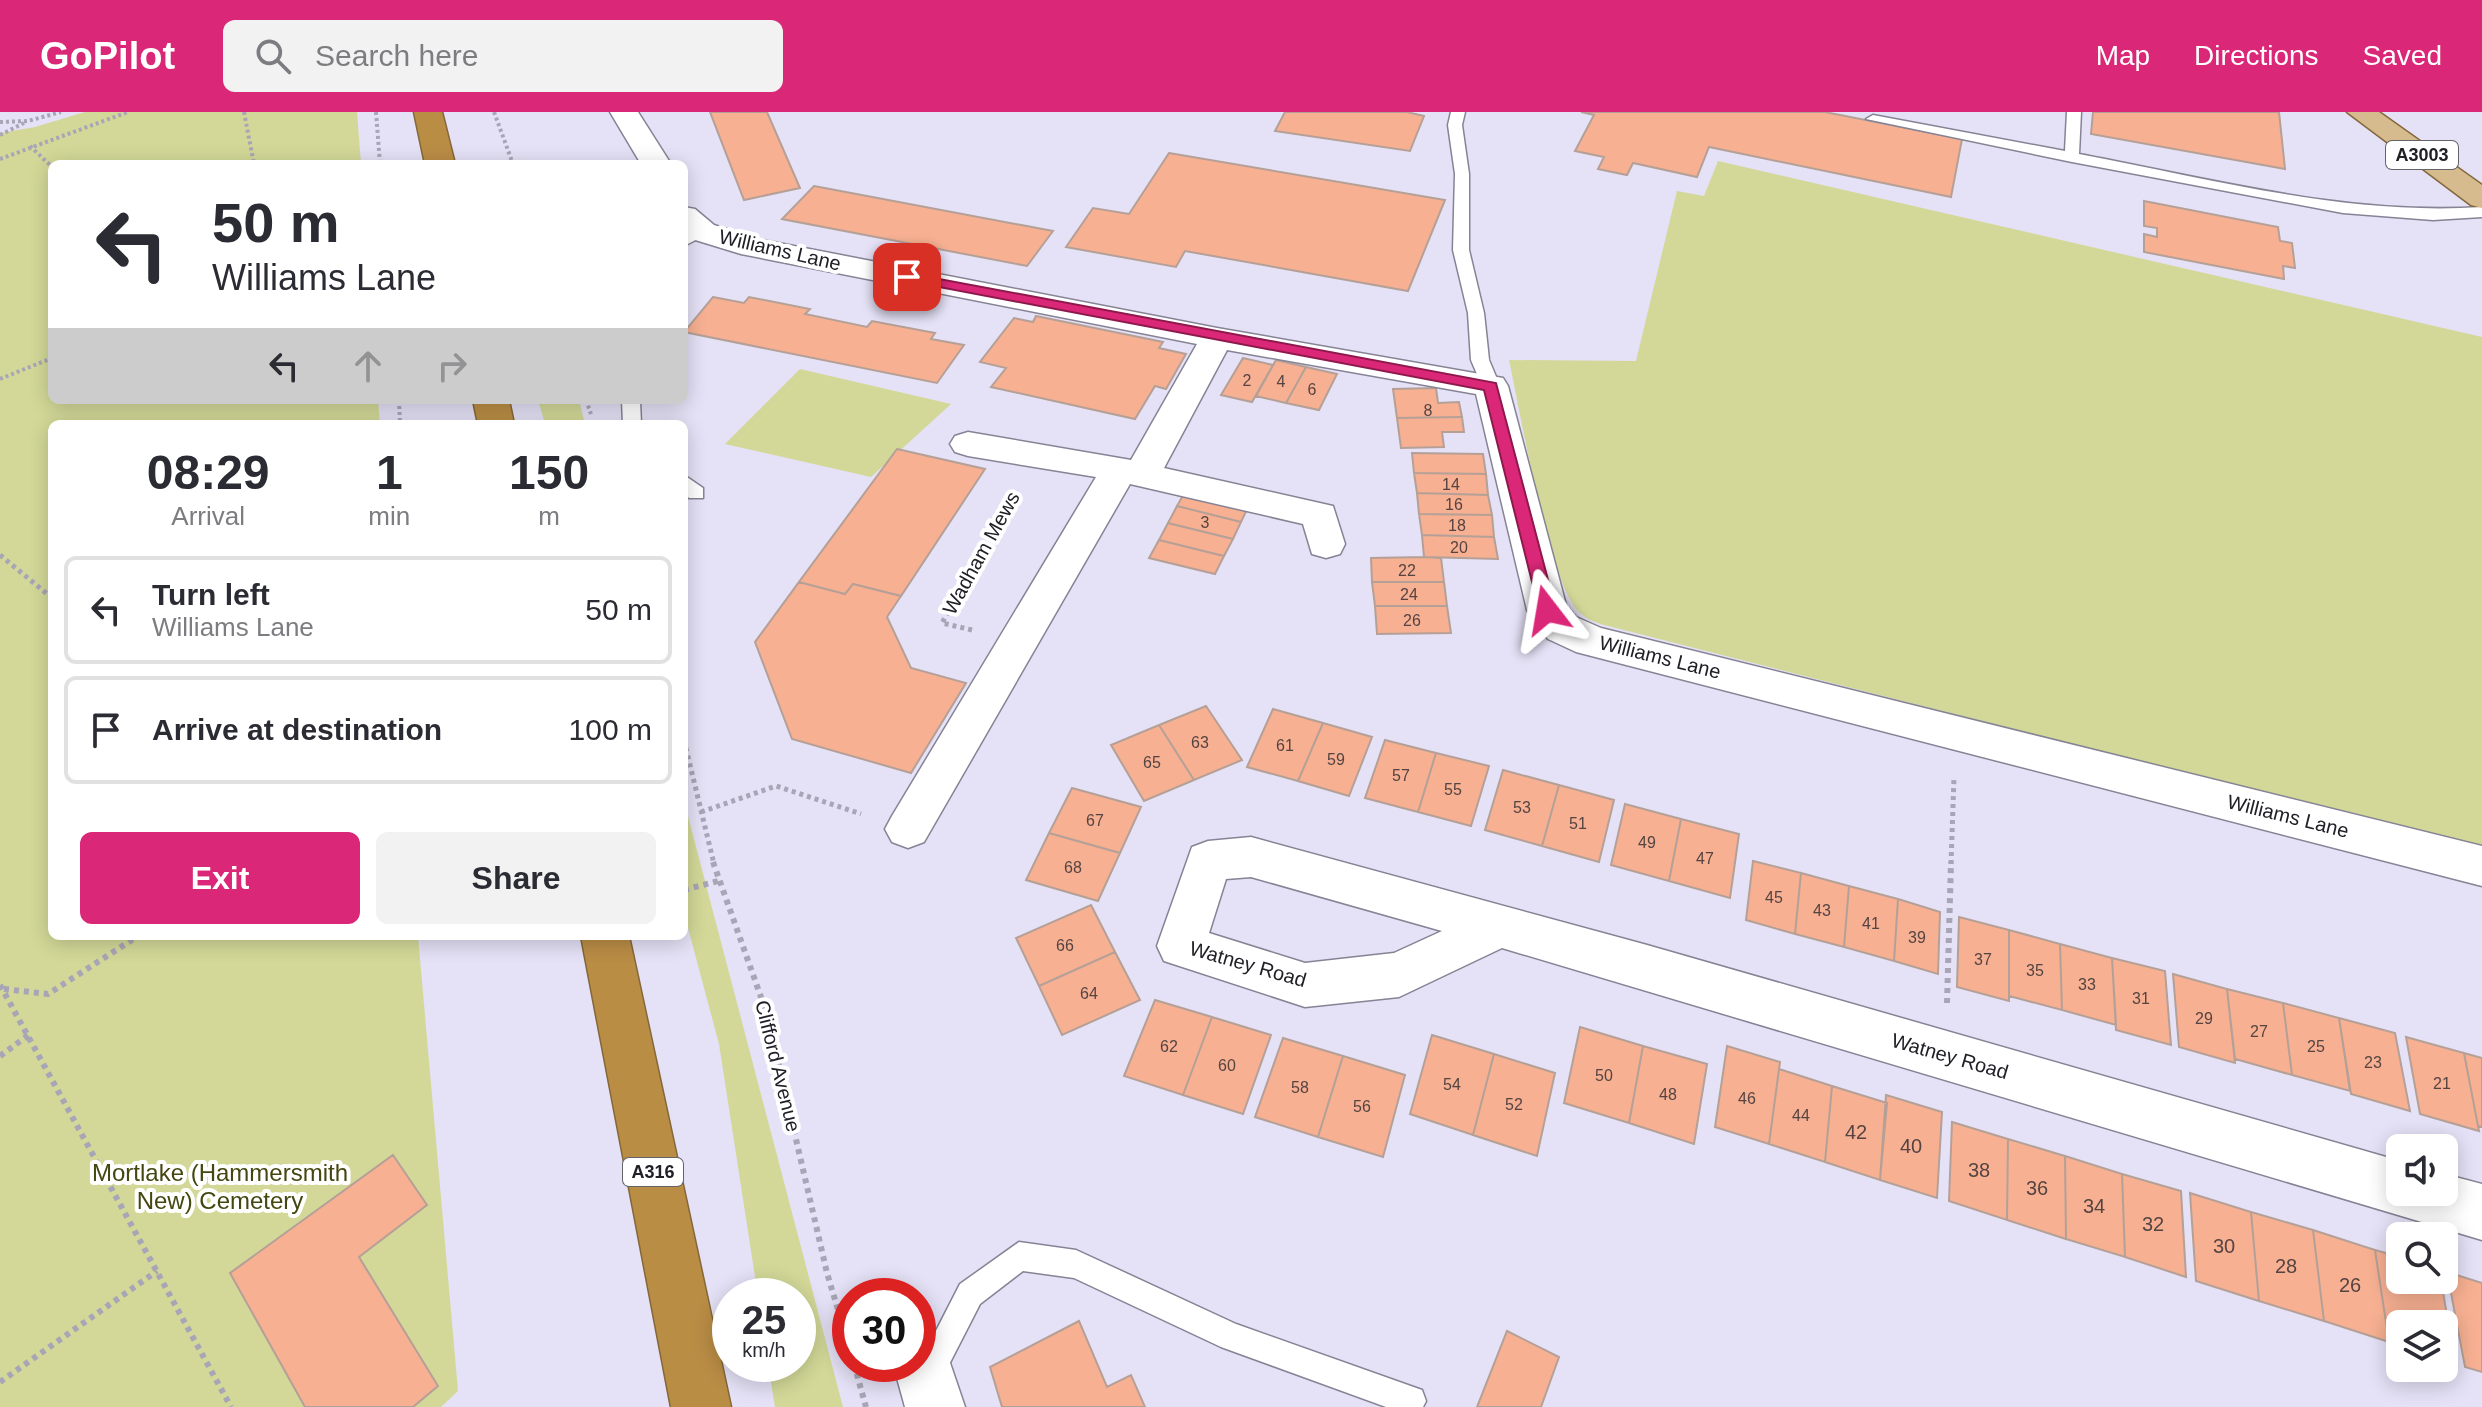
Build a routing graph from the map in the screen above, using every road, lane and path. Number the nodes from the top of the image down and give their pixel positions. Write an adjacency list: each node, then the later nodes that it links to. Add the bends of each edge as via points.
1 (61, 112): 12 (path)
2 (128, 112): 15 (path)
3 (244, 112): 18 (path)
4 (376, 112): 19 (path)
5 (428, 112): 20 (highway)
6 (494, 112): 21 (path)
7 (624, 112): 22 (street)
8 (1458, 112): 30 (lane, via 1461,250 1476,313 1480,360)
9 (2074, 112): 16 (lane)
10 (2361, 112): 24 (main road, A3003)
11 (1873, 119): 16 (lane)
12 (28, 121): 13 (path); 14 (path)
13 (0, 122)
14 (0, 135)
15 (30, 146): 17 (path); 23 (path)
16 (2072, 158): 25 (lane, via 2343,208 2433,215)
17 (0, 159)
18 (253, 160)
19 (380, 160)
20 (439, 160)
21 (512, 160)
22 (654, 160)
23 (48, 163)
24 (2482, 199)
25 (2482, 212)
26 (690, 230): 27 (street, Williams Lane, via 752,247)
27 (1217, 338): 30 (street, Williams Lane); 33 (street)
28 (48, 360): 29 (path)
29 (0, 379)
30 (1491, 386): 38 (street, Williams Lane, via 1547,610 1562,628 1591,641)
31 (968, 444): 32 (street)
32 (1035, 455): 33 (street); 37 (path, Wadham Mews, via 942,623)
33 (1130, 472): 34 (street, via 1320,515); 37 (street)
34 (1326, 544)
35 (0, 555): 36 (path)
36 (48, 595)
37 (1020, 641): 41 (street)
38 (1956, 732): 42 (street, Williams Lane); 50 (path)
39 (688, 757): 40 (path, Clifford Avenue)
40 (701, 812): 41 (path, via 776,786); 43 (path, Clifford Avenue)
41 (908, 829)
42 (2482, 866)
43 (718, 881): 44 (path); 56 (path, Clifford Avenue, via 767,1014)
44 (688, 889)
45 (1499, 926): 45 (street, Watney Road, via 1251,857 1208,861 1181,946 1305,985 1399,975); 50 (street, Watney Road)
46 (132, 940): 48 (path, via 48,994)
47 (606, 940): 62 (highway, A316)
48 (1, 987): 49 (path)
49 (30, 1034): 51 (path); 55 (path)
50 (1945, 1055): 52 (street, Watney Road)
51 (0, 1056)
52 (2386, 1184)
53 (2458, 1205): 54 (street)
54 (2482, 1212)
55 (157, 1271): 57 (path); 61 (path)
56 (832, 1290)
57 (0, 1382)
58 (859, 1382): 63 (path)
59 (931, 1392): 60 (lane, via 970,1294 1019,1256 1076,1264 1231,1337)
60 (1411, 1401)
61 (231, 1407)
62 (701, 1407)
63 (866, 1407)

